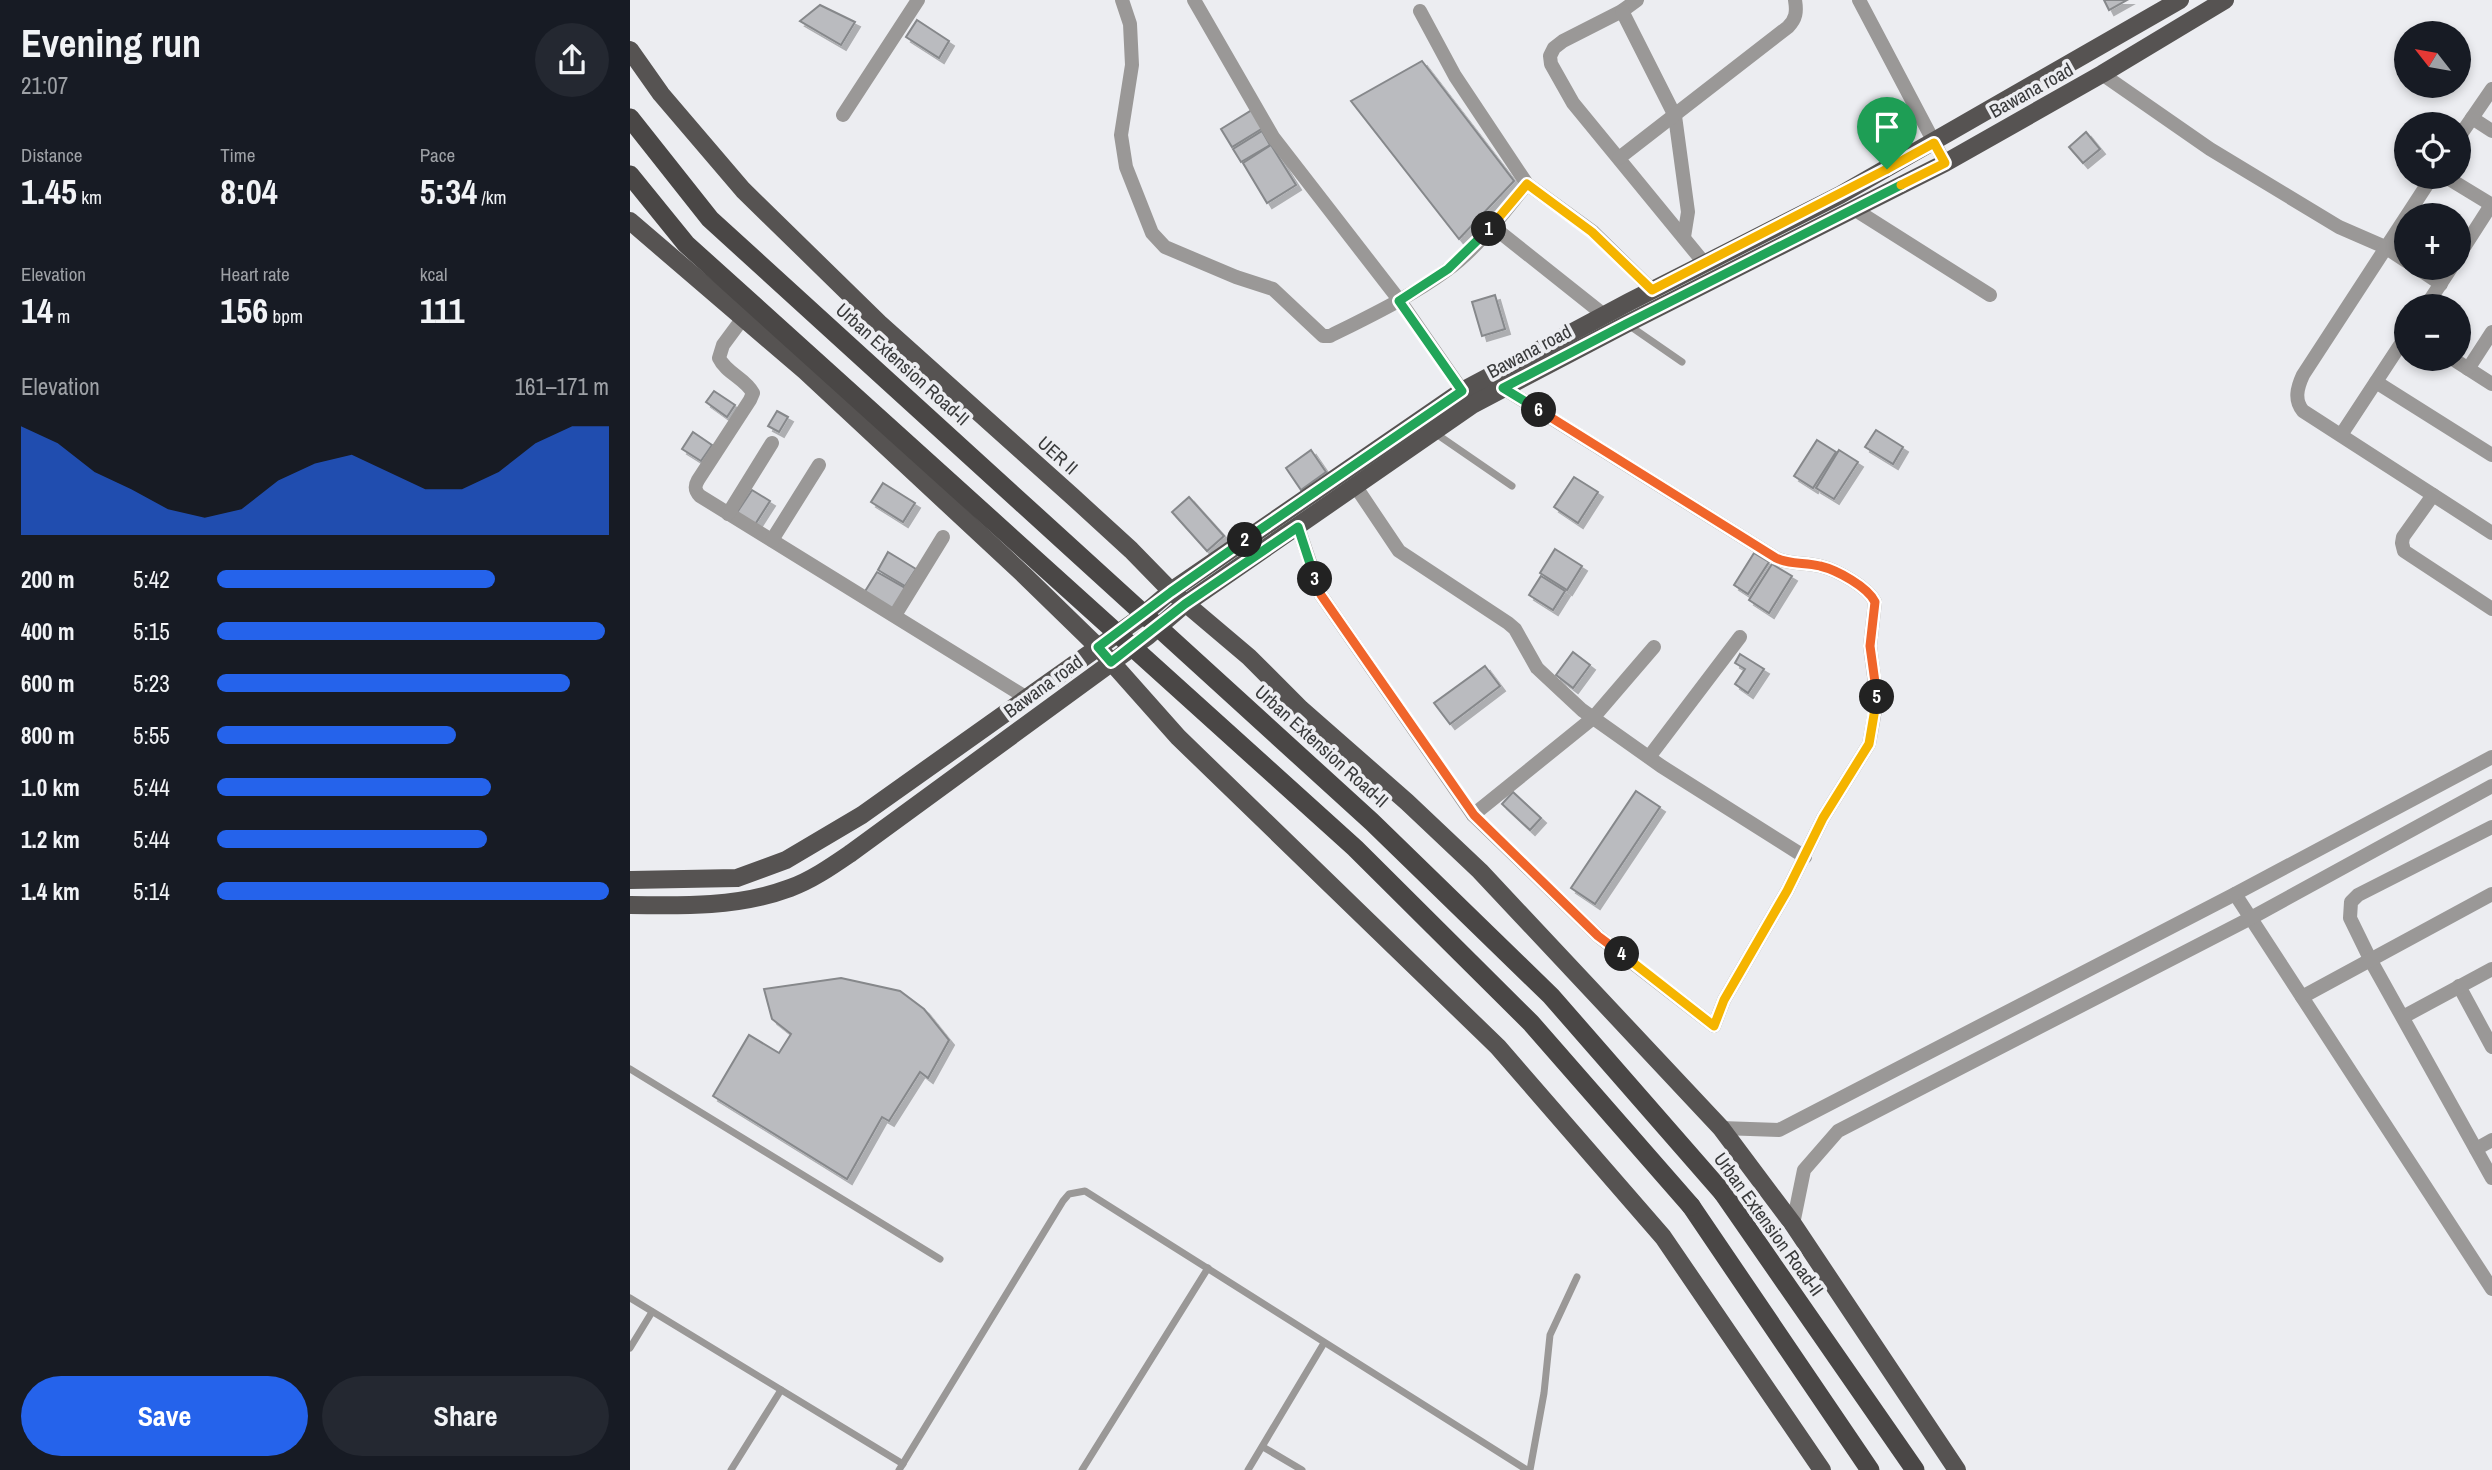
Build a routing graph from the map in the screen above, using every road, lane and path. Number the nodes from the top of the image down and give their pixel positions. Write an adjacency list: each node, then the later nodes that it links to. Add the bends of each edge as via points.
1 (918, 0): 14 (street)
2 (1122, 0): 41 (street, via 1130,24 1132,65 1121,135 1126,167 1157,241 1273,289 1322,336)
3 (1194, 0): 41 (street, via 1273,137)
4 (1637, 0): 9 (street)
5 (1795, 0): 15 (street, via 1794,21 1788,27)
6 (1859, 0): 19 (street)
7 (2180, 0): 19 (main road, Bawana road)
8 (2225, 0): 12 (main road, Bawana road)
9 (1622, 11): 15 (street); 20 (street, via 1563,41 1550,56 1573,103)
10 (1420, 12): 23 (street, via 1455,76)
11 (630, 50): 67 (main road, UER II, via 661,94 743,190 879,323 1102,523)
12 (2102, 74): 21 (main road, Bawana road); 32 (street, via 2222,156 2339,227)
13 (2492, 89): 17 (street)
14 (843, 115)
15 (1675, 116): 20 (street); 30 (street, via 1688,212)
16 (630, 118): 120 (highway, Urban Extension Road-II, bridge, via 710,219 1372,822 1551,996 1723,1192)
17 (2472, 118): 18 (street)
18 (2492, 131)
19 (1934, 143): 21 (street); 34 (main road, Bawana road)
20 (1619, 158): 30 (street)
21 (1945, 163): 27 (main road, Bawana road)
22 (630, 175): 119 (highway, bridge, via 686,244 1355,848 1531,1023 1691,1206)
23 (1527, 184): 29 (street); 38 (street, via 1592,232)
24 (2424, 189): 32 (street)
25 (2466, 189): 26 (street)
26 (2492, 205): 31 (street)
27 (1854, 209): 40 (street); 44 (main road, Bawana road)
28 (630, 221): 43 (main road)
29 (1492, 226): 41 (street, via 1448,269); 42 (street)
30 (1684, 237): 34 (street)
31 (2471, 237)
32 (2385, 247): 33 (street); 55 (street, via 2299,383 2296,398 2303,411)
33 (2394, 253)
34 (1705, 264): 38 (main road, Bawana road)
35 (2435, 280): 37 (street)
36 (2444, 280): 37 (street)
37 (2441, 284): 39 (street)
38 (1652, 290): 42 (main road, Bawana road)
39 (2434, 294)
40 (1990, 295)
41 (1399, 301): 53 (street)
42 (1604, 315): 53 (main road, Bawana road)
43 (743, 318): 62 (street, via 719,358 748,385 750,400 695,486 700,496); 72 (main road)
44 (1626, 324): 47 (lane); 52 (main road, Bawana road)
45 (2492, 332): 48 (street)
46 (2394, 354): 50 (street)
47 (1682, 362)
48 (2471, 364)
49 (2471, 371): 51 (street)
50 (2376, 382): 55 (street); 57 (street)
51 (2492, 384)
52 (1503, 388): 53 (main road, Bawana road); 82 (street, via 1776,558 1822,566 1871,595 1876,611 1870,655 1877,699 1872,733)
53 (1467, 398): 54 (main road, Bawana road); 67 (main road, Bawana road)
54 (1432, 431): 59 (lane); 60 (main road, Bawana road)
55 (2341, 435): 61 (street)
56 (772, 443): 62 (street)
57 (2492, 455)
58 (819, 465): 66 (street)
59 (1512, 486)
60 (1356, 487): 63 (main road, Bawana road); 76 (street, via 1399,551 1515,629 1537,668)
61 (2432, 495): 64 (street); 69 (street, via 2403,537 2404,551)
62 (728, 514): 66 (street)
63 (1298, 527): 68 (main road, Bawana road); 80 (street, via 1321,595)
64 (2492, 533)
65 (943, 537): 70 (street)
66 (772, 540): 70 (street)
67 (1171, 592): 68 (main road, UER II); 72 (main road, Bawana road)
68 (1185, 604): 74 (main road, Bawana road); 95 (main road, UER II, via 1249,657 1480,871)
69 (2492, 609)
70 (895, 615): 75 (street)
71 (1740, 637): 77 (street)
72 (1098, 647): 74 (main road); 75 (main road, Bawana road)
73 (1654, 647): 76 (street)
74 (1111, 662): 86 (main road, Bawana road, via 851,853 800,884 727,904); 118 (main road, via 1178,737 1499,1047 1663,1237)
75 (1027, 698): 83 (main road, Bawana road, via 862,815 786,860 737,878)
76 (1593, 718): 77 (street); 80 (street)
77 (1649, 757): 82 (street)
78 (2492, 757): 84 (street)
79 (2492, 786): 87 (street)
80 (1474, 815): 82 (street, via 1598,936 1714,1026 1724,1000)
81 (2492, 827): 88 (street, via 2351,902 2350,918)
82 (1805, 857)
83 (630, 880)
84 (2235, 894): 87 (street); 95 (street, via 1779,1130)
85 (2492, 894): 88 (street)
86 (630, 905)
87 (2251, 918): 91 (street); 99 (street, via 1838,1131 1804,1170)
88 (2371, 961): 91 (street); 92 (street)
89 (2492, 968): 90 (street)
90 (2459, 986): 92 (street); 93 (street)
91 (2302, 997): 102 (street)
92 (2403, 1017): 97 (street)
93 (2492, 1046)
94 (630, 1069): 100 (lane)
95 (1721, 1128): 99 (main road, UER II)
96 (2492, 1140): 97 (street)
97 (2476, 1149): 98 (street)
98 (2492, 1178)
99 (1793, 1224): 121 (main road, UER II)
100 (940, 1259)
101 (2492, 1260): 102 (street)
102 (2478, 1267): 105 (street)
103 (1208, 1268): 108 (lane); 112 (lane, via 1093,1195 1085,1191 1069,1194); 114 (lane)
104 (1577, 1277): 117 (lane, via 1550,1335)
105 (2492, 1289)
106 (630, 1298): 107 (lane)
107 (652, 1312): 109 (lane); 110 (lane)
108 (1324, 1343): 111 (lane); 117 (lane)
109 (630, 1348)
110 (781, 1390): 112 (lane); 113 (lane)
111 (1263, 1447): 115 (lane); 116 (lane)
112 (901, 1467)
113 (732, 1470)
114 (1082, 1470)
115 (1248, 1470)
116 (1302, 1470)
117 (1529, 1470)
118 (1822, 1470)
119 (1870, 1470)
120 (1915, 1470)
121 (1957, 1470)

